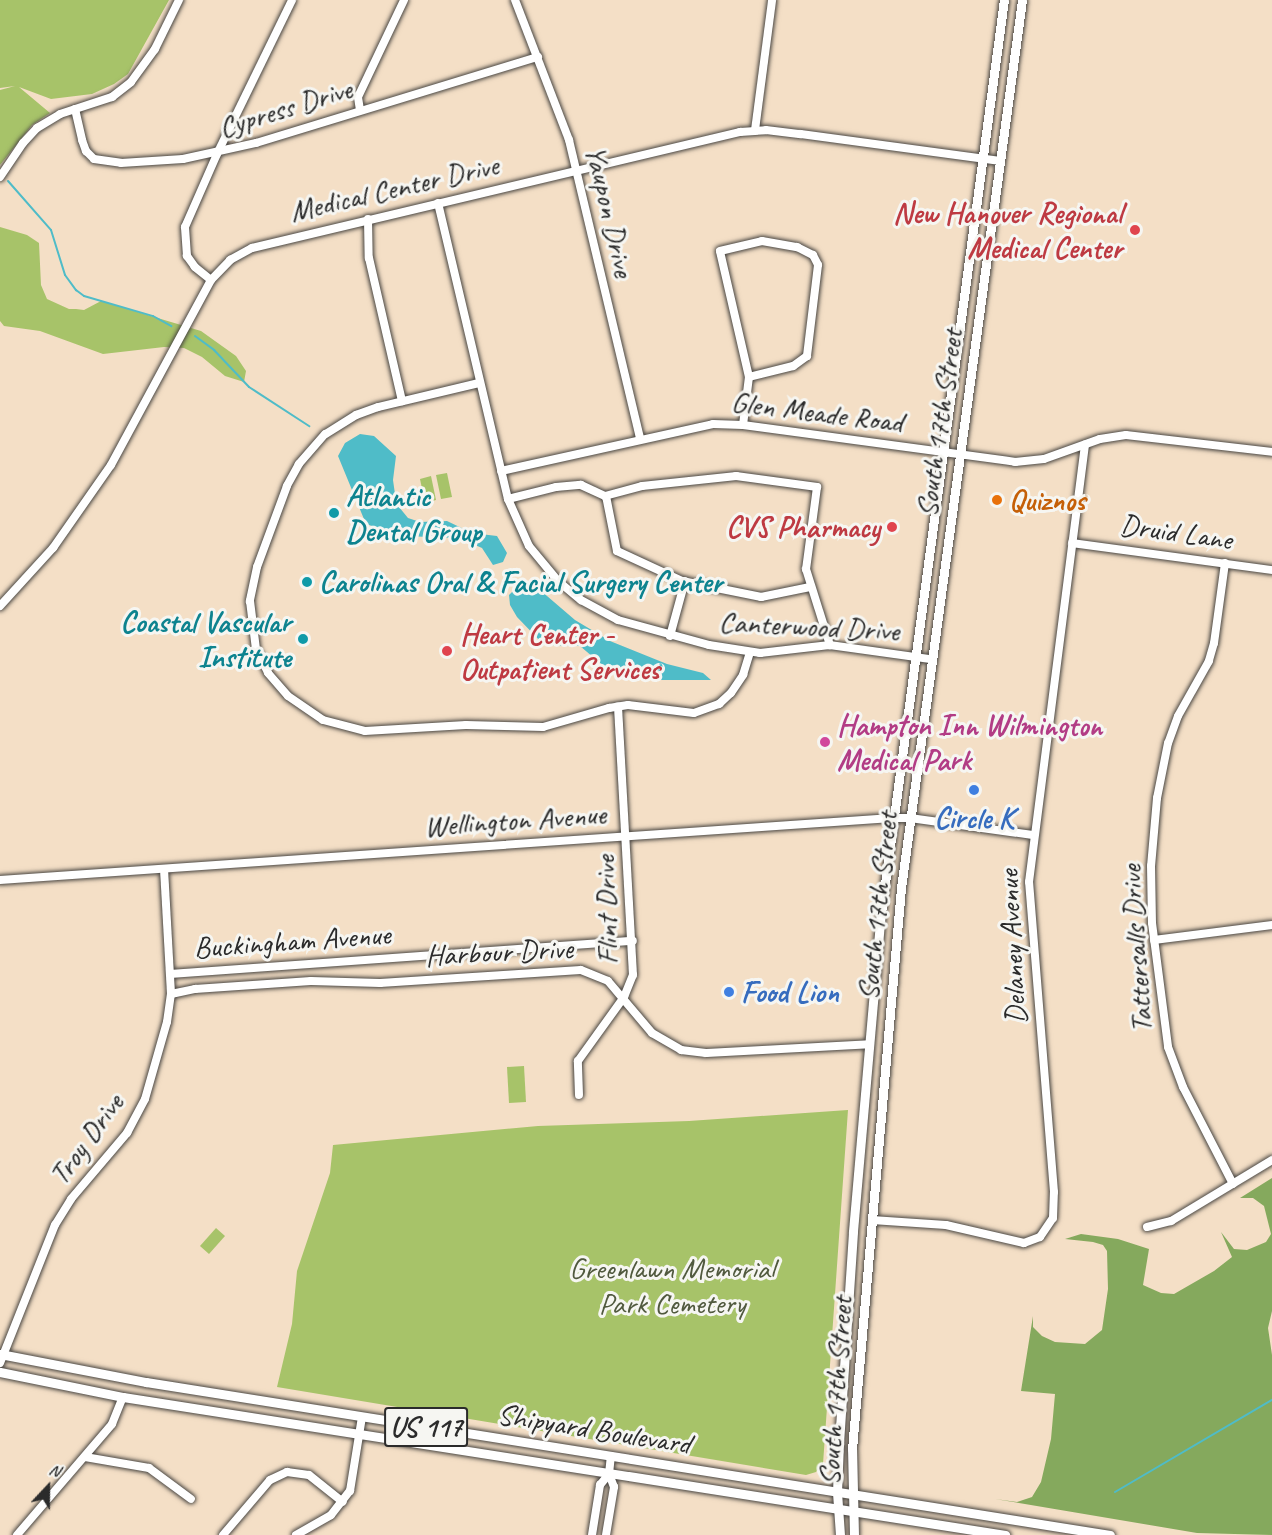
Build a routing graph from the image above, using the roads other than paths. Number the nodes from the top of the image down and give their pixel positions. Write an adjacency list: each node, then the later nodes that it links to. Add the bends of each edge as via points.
1 (179, 0): 9 (street, via 152,56 131,82 112,97)
2 (292, 0): 12 (street)
3 (404, 0): 10 (street, via 358,97)
4 (515, 0): 8 (street, Yaupon Drive)
5 (772, 0): 11 (street)
6 (1004, 0): 13 (main road, South 17th Street)
7 (1022, 0): 14 (main road, South 17th Street)
8 (538, 57): 10 (street, Cypress Drive); 15 (street, Yaupon Drive, via 565,127)
9 (75, 109): 12 (street, Cypress Drive, via 86,151 101,162 183,159); 16 (street, via 37,128)
10 (360, 110): 12 (street, Cypress Drive)
11 (755, 130): 13 (street, Medical Center Drive); 15 (street, Medical Center Drive)
12 (217, 153): 19 (street, via 184,234 190,262)
13 (983, 158): 14 (street, Medical Center Drive); 26 (main road, South 17th Street)
14 (1000, 161): 28 (main road, South 17th Street)
15 (576, 170): 17 (street, Medical Center Drive); 24 (street, Yaupon Drive)
16 (0, 177)
17 (438, 203): 18 (street, Medical Center Drive); 21 (street, Canterwood Drive)
18 (368, 219): 19 (street, Medical Center Drive, via 252,248 230,260); 22 (street, via 369,258)
19 (210, 280): 37 (street, Medical Center Drive, via 111,465 53,548)
20 (749, 377): 20 (street, via 793,366 807,356 818,279 817,262 806,251 771,241 720,251); 23 (street)
21 (479, 383): 22 (street); 29 (street, Canterwood Drive)
22 (402, 401): 43 (street, via 367,410 334,426 306,454 287,486 257,567 250,602 256,649 275,683 310,713 335,725 365,731 466,725 543,727)
23 (743, 426): 24 (street, Glen Meade Road, via 696,426); 26 (street, Glen Meade Road)
24 (640, 439): 29 (street, Glen Meade Road)
25 (1085, 445): 27 (street, Glen Meade Road, via 1114,436 1135,435); 28 (street, Glen Meade Road, via 1029,462); 32 (street, Delaney Avenue)
26 (942, 451): 28 (street, Glen Meade Road); 41 (main road, South 17th Street)
27 (1272, 452)
28 (959, 453): 42 (main road, South 17th Street)
29 (501, 471): 31 (street, Canterwood Drive)
30 (606, 496): 31 (street, via 581,485); 35 (street, via 616,551); 36 (street, via 660,483 736,476 817,487 806,569)
31 (508, 499): 38 (street, Canterwood Drive, via 529,546 569,591 618,620)
32 (1072, 543): 33 (street, Druid Lane); 46 (street, Delaney Avenue)
33 (1225, 563): 34 (street, Druid Lane); 51 (street, Tattersalls Drive, via 1214,643 1203,674 1172,728 1157,798 1151,866)
34 (1272, 570)
35 (685, 581): 36 (street, via 761,597); 38 (street)
36 (810, 587): 39 (street)
37 (0, 606)
38 (670, 636): 40 (street, Canterwood Drive)
39 (830, 645): 40 (street, Canterwood Drive); 41 (street, Canterwood Drive)
40 (750, 652): 43 (street, via 737,687 710,709 683,713)
41 (914, 657): 42 (street, Canterwood Drive); 44 (main road, South 17th Street)
42 (930, 659): 45 (main road, South 17th Street)
43 (618, 706): 47 (street, Flint Drive)
44 (892, 818): 45 (street, Wellington Avenue); 47 (street, Wellington Avenue); 56 (main road, South 17th Street)
45 (910, 818): 46 (street, Wellington Avenue); 60 (main road, South 17th Street)
46 (1033, 835): 60 (street, Delaney Avenue, via 1029,902 1053,1218 1040,1237 1024,1243 946,1226)
47 (627, 836): 48 (street, Wellington Avenue); 52 (street, Flint Drive)
48 (164, 869): 49 (street, Wellington Avenue); 53 (street, Troy Drive)
49 (0, 880)
50 (1272, 926): 51 (street)
51 (1154, 940): 59 (street, Tattersalls Drive, via 1165,1035 1172,1061)
52 (633, 941): 53 (street, Buckingham Avenue); 55 (street, Flint Drive, via 633,975)
53 (170, 974): 54 (street, Troy Drive)
54 (171, 994): 55 (street, Harbour Drive, via 311,981 380,983 574,970 600,976); 62 (street, Troy Drive, via 167,1022 141,1111 61,1213)
55 (624, 997): 56 (street, Harbour Drive, via 652,1033 673,1047 688,1051); 57 (street, Flint Drive, via 578,1061)
56 (870, 1044): 70 (main road, South 17th Street, via 853,1231)
57 (579, 1095)
58 (1272, 1160): 59 (street)
59 (1233, 1184): 61 (street, via 1171,1221)
60 (872, 1220): 71 (main road, South 17th Street, via 852,1449)
61 (1147, 1227)
62 (1, 1357): 65 (main road, Shipyard Boulevard / US 117)
63 (0, 1372): 64 (main road, Shipyard Boulevard / US 117)
64 (123, 1397): 66 (main road, Shipyard Boulevard / US 117); 68 (street, via 112,1424)
65 (362, 1417): 66 (street); 67 (main road, Shipyard Boulevard / US 117)
66 (360, 1435): 69 (main road, Shipyard Boulevard / US 117); 73 (street, via 352,1483)
67 (611, 1456): 69 (street); 70 (main road, Shipyard Boulevard / US 117)
68 (85, 1457): 72 (street, via 149,1468); 76 (street)
69 (609, 1474): 74 (main road, Shipyard Boulevard / US 117); 79 (street, via 600,1485); 80 (street, via 614,1487)
70 (837, 1492): 71 (main road, Shipyard Boulevard / US 117); 74 (main road, South 17th Street)
71 (852, 1494): 75 (main road, South 17th Street); 84 (main road, Shipyard Boulevard / US 117)
72 (191, 1499)
73 (343, 1502): 77 (street, via 309,1475 287,1472 270,1480); 78 (street, via 331,1515)
74 (838, 1509): 75 (main road, Shipyard Boulevard / US 117); 81 (main road, South 17th Street)
75 (852, 1511): 82 (main road, South 17th Street); 83 (main road, Shipyard Boulevard / US 117)
76 (17, 1535)
77 (223, 1535)
78 (296, 1535)
79 (592, 1535)
80 (606, 1535)
81 (840, 1535)
82 (854, 1535)
83 (1005, 1535)
84 (1110, 1535)

